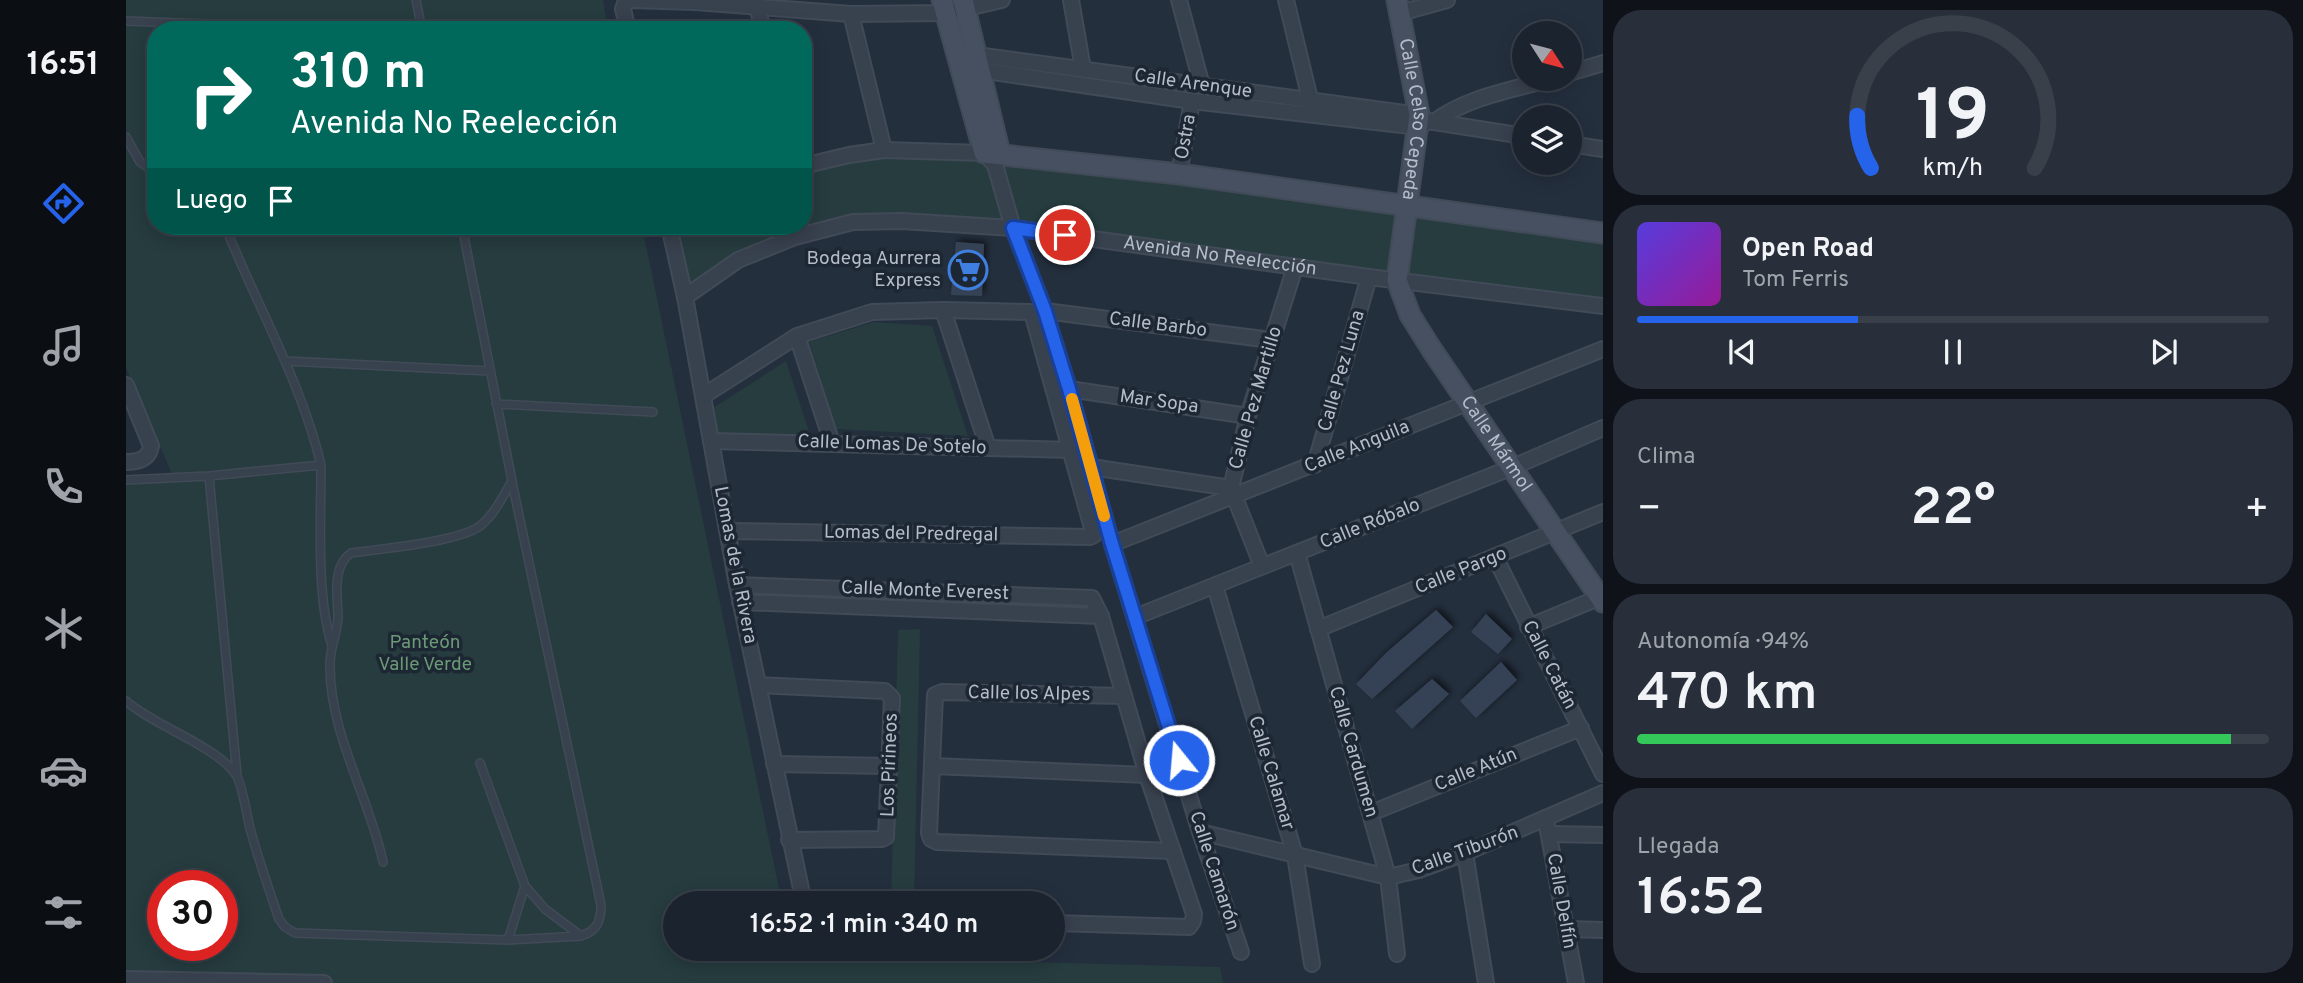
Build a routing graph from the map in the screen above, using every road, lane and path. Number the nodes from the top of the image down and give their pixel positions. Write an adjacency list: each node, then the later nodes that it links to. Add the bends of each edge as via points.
1 (416, 0): 14 (lane)
2 (1002, 0): 8 (street)
3 (1070, 0): 20 (street)
4 (1179, 0): 22 (street)
5 (1286, 0): 24 (street)
6 (1447, 0): 10 (street)
7 (695, 1): 9 (street); 15 (street, via 631,0 623,9)
8 (964, 4): 11 (street); 18 (street)
9 (757, 6): 12 (street); 16 (street)
10 (1399, 6): 26 (street, Calle Celso Cepeda)
11 (943, 7): 12 (street); 18 (street)
12 (852, 14): 31 (street)
13 (126, 21): 17 (lane)
14 (420, 21)
15 (626, 21)
16 (761, 21)
17 (147, 22)
18 (968, 62): 20 (street, Calle Arenque); 25 (street, Calle Arenque); 32 (street)
19 (1603, 63): 21 (street)
20 (1083, 69): 22 (street, Calle Arenque)
21 (1582, 69)
22 (1202, 86): 24 (street, Calle Arenque)
23 (1512, 90): 26 (street)
24 (1310, 99): 26 (street, Calle Arenque)
25 (1192, 101): 26 (street, Calle Arenque); 35 (street, Ostra)
26 (1425, 121): 27 (street, Calle Arenque); 36 (street, Calle Celso Cepeda)
27 (1512, 134)
28 (126, 137): 34 (lane)
29 (1582, 146): 30 (street)
30 (1603, 149)
31 (884, 150): 32 (street); 33 (street)
32 (993, 158): 35 (street); 37 (street, Calle Camarón)
33 (812, 164)
34 (147, 167)
35 (1179, 174): 36 (street)
36 (1408, 207): 39 (street); 46 (street, Calle Celso Cepeda)
37 (1013, 228): 38 (street, Avenida No Reelección, via 853,222); 44 (street, Avenida No Reelección); 50 (street, Calle Camarón)
38 (812, 232)
39 (1603, 233)
40 (229, 235): 54 (lane)
41 (464, 235): 55 (lane)
42 (673, 235): 47 (street, Lomas de la Rivera)
43 (802, 235): 47 (street, Avenida No Reelección, via 738,260)
44 (1295, 267): 45 (street, Avenida No Reelección); 52 (street, Calle Pez Martillo)
45 (1369, 277): 46 (street, Avenida No Reelección); 69 (street, Calle Pez Luna)
46 (1397, 280): 48 (street, Avenida No Reelección); 59 (street, Calle Mármol, via 1410,315)
47 (685, 297): 58 (street, Lomas de la Rivera)
48 (1603, 306)
49 (943, 310): 50 (street, Calle Barbo); 51 (street, Calle Barbo, via 872,312); 66 (street)
50 (1037, 312): 52 (street, Calle Barbo); 57 (street, Calle Camarón); 67 (street, via 1033,316)
51 (797, 336): 58 (street, Calle Barbo); 65 (street)
52 (1271, 340): 62 (street, Calle Pez Martillo)
53 (1603, 349): 59 (street, Calle Anguila)
54 (286, 361): 55 (lane); 70 (lane, via 308,415)
55 (489, 371): 60 (lane)
56 (126, 385): 68 (street, via 150,439 150,451 142,460)
57 (1069, 389): 62 (street, Mar Sopa); 71 (street, Calle Camarón)
58 (703, 396): 64 (street, Lomas de la Rivera)
59 (1468, 401): 69 (street, Calle Anguila); 72 (street, Calle Mármol)
60 (496, 404): 61 (lane); 75 (lane)
61 (653, 412)
62 (1248, 416): 76 (street, Calle Pez Martillo)
63 (1603, 428): 72 (street, Calle Róbalo)
64 (712, 441): 65 (street, Calle Lomas De Sotelo); 78 (street, Lomas de la Rivera)
65 (832, 443): 66 (street, Calle Lomas De Sotelo)
66 (989, 448): 67 (street, Calle Lomas De Sotelo)
67 (1072, 450): 78 (street, Lomas del Predregal, via 1094,535 1090,537)
68 (126, 462)
69 (1315, 464): 76 (street, Calle Anguila)
70 (321, 465): 73 (lane); 92 (lane, via 321,549)
71 (1091, 467): 76 (street); 80 (street, Calle Camarón)
72 (1513, 467): 79 (street, Calle Mármol); 81 (street, Calle Róbalo)
73 (209, 476): 74 (lane); 103 (lane)
74 (126, 480)
75 (512, 481): 92 (lane, via 479,527 448,538 351,553 344,558 338,576 338,622); 120 (lane, via 601,905 598,924)
76 (1232, 491): 80 (street, Calle Anguila); 83 (street, Calle Pez Martillo)
77 (1603, 512): 79 (street, Calle Pargo)
78 (728, 531): 84 (street, Lomas de la Rivera)
79 (1556, 532): 82 (street, Calle Pargo); 86 (street, Calle Mármol)
80 (1112, 544): 89 (street, Calle Camarón)
81 (1297, 553): 83 (street, Calle Róbalo); 91 (street, Calle Cardumen)
82 (1495, 557): 90 (street, Calle Catán); 91 (street, Calle Pargo)
83 (1262, 566): 85 (street, Calle Róbalo)
84 (737, 585): 87 (street, Lomas de la Rivera); 88 (street, Calle Monte Everest, via 1088,596 1096,601)
85 (1215, 586): 89 (street, Calle Róbalo); 112 (street, Calle Calamar)
86 (1602, 599): 90 (street)
87 (740, 602): 88 (street, Calle Monte Everest); 93 (street, Lomas de la Rivera)
88 (1101, 616): 94 (street)
89 (1135, 617): 107 (street, Calle Camarón)
90 (1528, 626): 96 (street, Calle Catán)
91 (1318, 629): 105 (street, Calle Cardumen)
92 (332, 647): 113 (lane, via 329,665 338,727)
93 (759, 685): 98 (street, Lomas de la Rivera); 99 (street, Los Pirineos, via 890,693)
94 (1124, 696): 100 (street, Calle los Alpes, via 942,692 935,695); 102 (street)
95 (126, 701): 103 (lane, via 220,760)
96 (1581, 728): 101 (street, Calle Catán); 105 (street, Calle Atún)
97 (480, 763): 115 (lane)
98 (774, 764): 99 (street); 109 (street, Lomas de la Rivera)
99 (890, 766): 109 (street, Los Pirineos, via 886,837)
100 (933, 766): 102 (street); 110 (street, via 929,833 937,842)
101 (1603, 774)
102 (1147, 775): 110 (street)
103 (237, 776): 121 (lane, via 272,899 279,919 291,931)
104 (1603, 793): 106 (street, Calle Tiburón)
105 (1371, 813): 114 (street, Calle Cardumen)
106 (1548, 827): 108 (street); 111 (street, Calle Tiburón); 118 (street, Calle Delfín)
107 (1200, 832): 112 (street, Calle Tiburón); 122 (street, Calle Camarón)
108 (1603, 835)
109 (789, 840): 116 (street, Lomas de la Rivera)
110 (1173, 851): 117 (street, via 1194,914 1189,926)
111 (1465, 853): 114 (street, Calle Tiburón); 127 (street)
112 (1295, 855): 114 (street, Calle Tiburón); 124 (street, Calle Calamar)
113 (383, 862)
114 (1388, 877): 123 (street, Calle Cardumen)
115 (525, 886): 120 (lane, via 545,909); 121 (lane)
116 (801, 891)
117 (1065, 923)
118 (1566, 929): 119 (street); 128 (street, Calle Delfín)
119 (1603, 930)
120 (581, 936): 121 (lane)
121 (508, 940)
122 (1241, 952)
123 (1397, 954)
124 (1312, 964)
125 (126, 979): 126 (street)
126 (324, 983)
127 (1486, 983)
128 (1576, 983)

